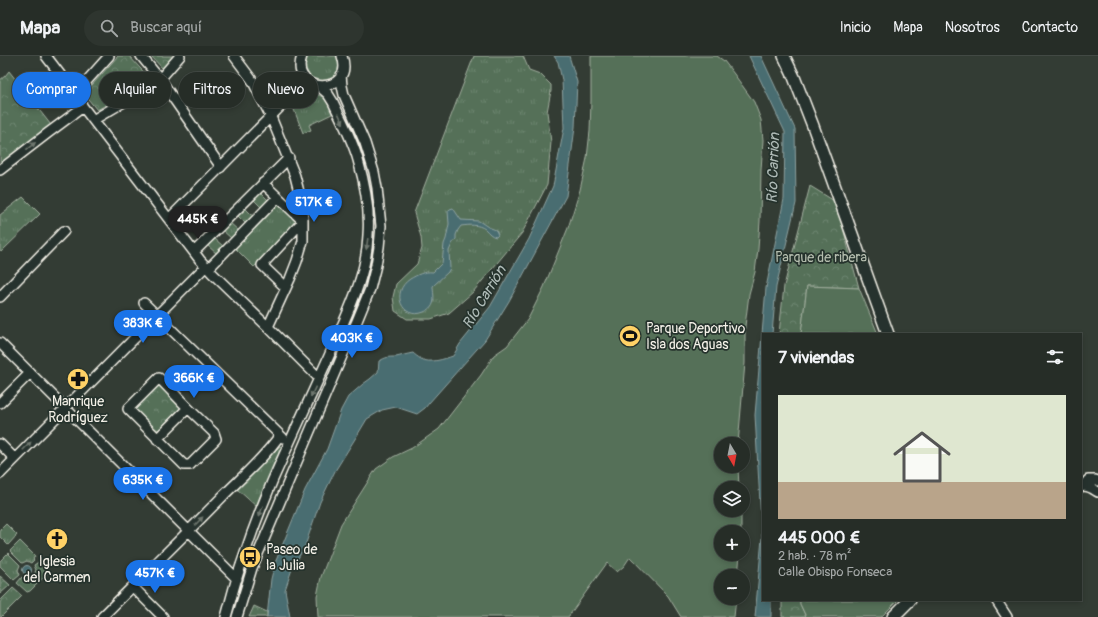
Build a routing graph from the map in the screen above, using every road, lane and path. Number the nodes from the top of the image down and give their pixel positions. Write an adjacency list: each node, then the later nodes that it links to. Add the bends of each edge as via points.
1 (46, 56): 9 (street)
2 (109, 56): 14 (street)
3 (141, 56): 10 (street)
4 (180, 56): 11 (street)
5 (234, 56): 24 (street, via 252,80)
6 (302, 56): 12 (street)
7 (342, 56): 13 (street, via 344,67)
8 (784, 56): 41 (main road, via 813,126)
9 (58, 72)
10 (154, 72)
11 (166, 72)
12 (302, 72)
13 (341, 75): 15 (street); 19 (street)
14 (91, 76)
15 (331, 84): 16 (street); 19 (street)
16 (318, 86)
17 (318, 87): 44 (street, one-way to 44, via 328,94 333,102 358,159 368,213 365,263 359,284)
18 (171, 95): 27 (street)
19 (344, 95): 67 (street, via 365,143 378,188 381,226 376,265 370,289 357,321 252,568)
20 (83, 108): 28 (street, one-way to 20)
21 (85, 108): 25 (street)
22 (113, 108): 25 (street)
23 (280, 108): 24 (street)
24 (271, 117): 26 (street); 27 (street)
25 (93, 120): 31 (street)
26 (289, 158): 29 (street); 32 (street, via 300,191)
27 (221, 167): 31 (street)
28 (0, 170)
29 (263, 183): 30 (street); 34 (street)
30 (278, 197): 32 (street); 35 (street)
31 (169, 219): 34 (street)
32 (303, 221): 36 (street, via 303,241); 36 (street, via 262,265)
33 (64, 231): 37 (street)
34 (194, 252): 35 (street)
35 (207, 268): 39 (street); 40 (street)
36 (286, 288): 40 (street)
37 (0, 297)
38 (144, 302): 39 (street)
39 (157, 315): 46 (street); 48 (street)
40 (268, 327): 44 (street)
41 (888, 333)
42 (0, 343): 43 (street)
43 (30, 373): 45 (street); 46 (street)
44 (319, 378): 50 (street, one-way to 50)
45 (0, 403)
46 (66, 408): 52 (street, one-way to 46); 57 (street)
47 (188, 408): 49 (street); 49 (street, via 214,433 216,439 190,466 184,466); 49 (street, via 159,378 128,409)
48 (280, 435): 50 (street); 57 (street, one-way to 48)
49 (157, 439)
50 (289, 443): 58 (street, one-way to 58, via 254,526)
51 (0, 444): 52 (street)
52 (15, 459): 53 (street)
53 (0, 474)
54 (1098, 481): 55 (street, via 1088,480)
55 (1082, 486): 56 (street)
56 (1098, 492)
57 (188, 531): 58 (street); 59 (street)
58 (237, 579): 66 (street)
59 (133, 586): 62 (street); 63 (street)
60 (909, 601): 68 (main road)
61 (997, 601): 69 (street)
62 (156, 610): 64 (street); 65 (street)
63 (102, 617)
64 (149, 617)
65 (163, 617)
66 (226, 617)
67 (237, 617)
68 (893, 617)
69 (1007, 617)

